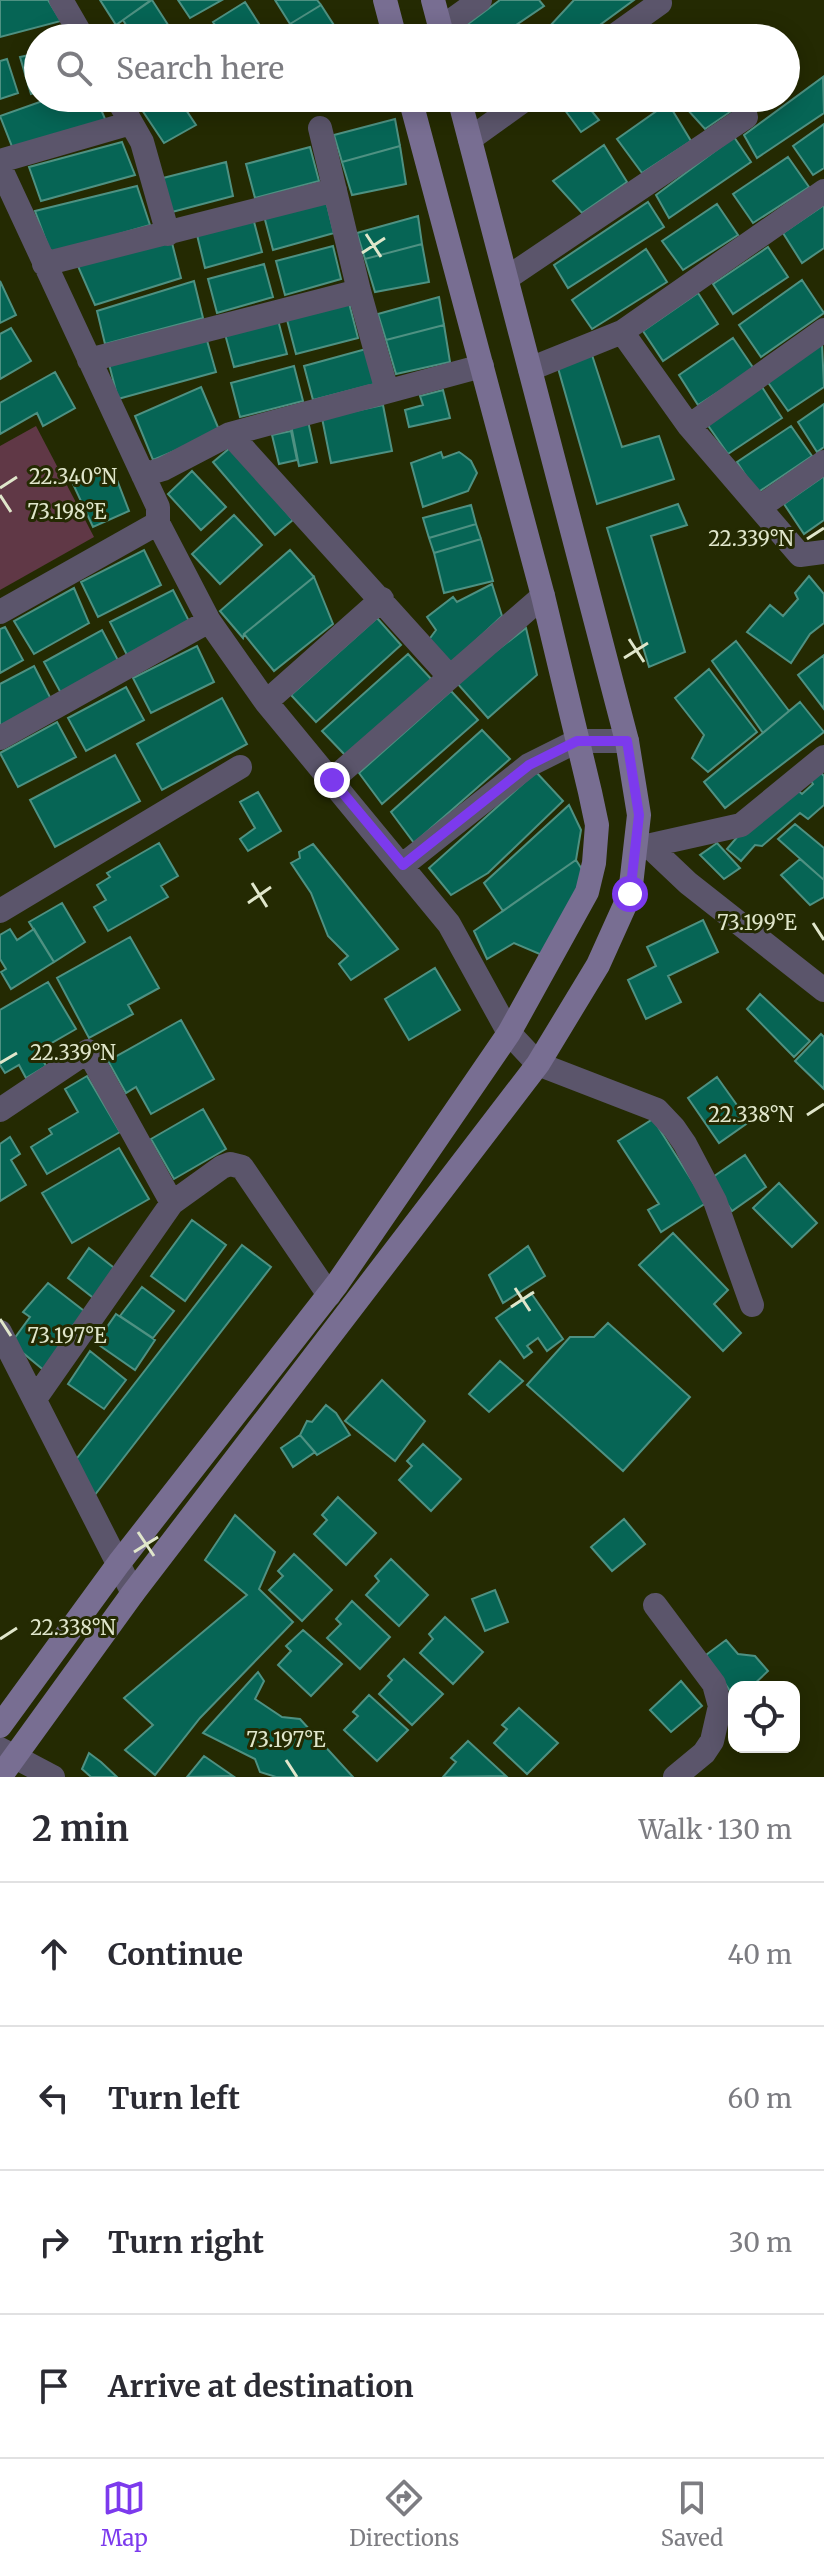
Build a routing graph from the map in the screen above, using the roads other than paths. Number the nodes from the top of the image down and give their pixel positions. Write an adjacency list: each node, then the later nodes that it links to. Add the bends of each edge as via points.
1 (61, 0): 6 (street)
2 (385, 0): 7 (street)
3 (433, 0): 8 (street)
4 (480, 0): 9 (street)
5 (660, 3): 10 (street)
6 (75, 24)
7 (391, 24)
8 (440, 24)
9 (452, 24)
10 (631, 24)
11 (125, 112): 16 (street)
12 (420, 112): 29 (street)
13 (463, 112): 18 (street)
14 (508, 112): 18 (street)
15 (746, 117): 24 (street)
16 (131, 123): 19 (street); 22 (street, via 142,142)
17 (320, 128): 20 (street)
18 (470, 139): 24 (street)
19 (0, 164): 23 (street)
20 (335, 190): 22 (street); 25 (street)
21 (824, 191): 27 (street)
22 (168, 234): 23 (street)
23 (44, 264): 28 (street)
24 (507, 278): 30 (street)
25 (359, 291): 28 (street); 31 (street)
26 (824, 330): 32 (street)
27 (622, 332): 30 (street); 32 (street)
28 (89, 360): 35 (street)
29 (482, 366): 31 (street); 39 (street)
30 (530, 369): 47 (street)
31 (387, 391): 33 (street)
32 (689, 426): 36 (street)
33 (230, 434): 35 (street); 40 (street)
34 (824, 462): 36 (street)
35 (143, 475): 37 (street, via 158,507)
36 (760, 507): 38 (street, via 800,555)
37 (158, 523): 41 (street); 42 (street)
38 (824, 552)
39 (543, 596): 43 (street); 46 (street)
40 (382, 599): 43 (street); 44 (street)
41 (0, 612)
42 (209, 621): 44 (street); 45 (street)
43 (449, 676): 50 (street)
44 (266, 702): 50 (street)
45 (0, 738)
46 (577, 741): 47 (street); 52 (street, via 529,765); 55 (street, via 597,825 594,863 587,892)
47 (627, 741): 51 (street)
48 (824, 757): 51 (street, via 741,825)
49 (240, 767): 53 (street)
50 (332, 780): 52 (street)
51 (643, 848): 54 (street); 56 (street, via 605,951)
52 (403, 865): 55 (street, via 449,924)
53 (0, 911)
54 (824, 990)
55 (509, 1033): 56 (street); 59 (street)
56 (538, 1064): 60 (street, via 657,1110 674,1128 715,1201); 64 (street)
57 (0, 1110): 58 (street, via 88,1051)
58 (172, 1203): 59 (street, via 222,1167 242,1167); 62 (street)
59 (329, 1295): 63 (street)
60 (752, 1305)
61 (0, 1332): 62 (street)
62 (35, 1399): 63 (street)
63 (119, 1563): 64 (street); 66 (street)
64 (133, 1593): 67 (street)
65 (655, 1605): 69 (street, via 714,1684 720,1706 712,1741)
66 (0, 1726)
67 (5, 1761): 68 (street)
68 (53, 1777)
69 (675, 1777)

